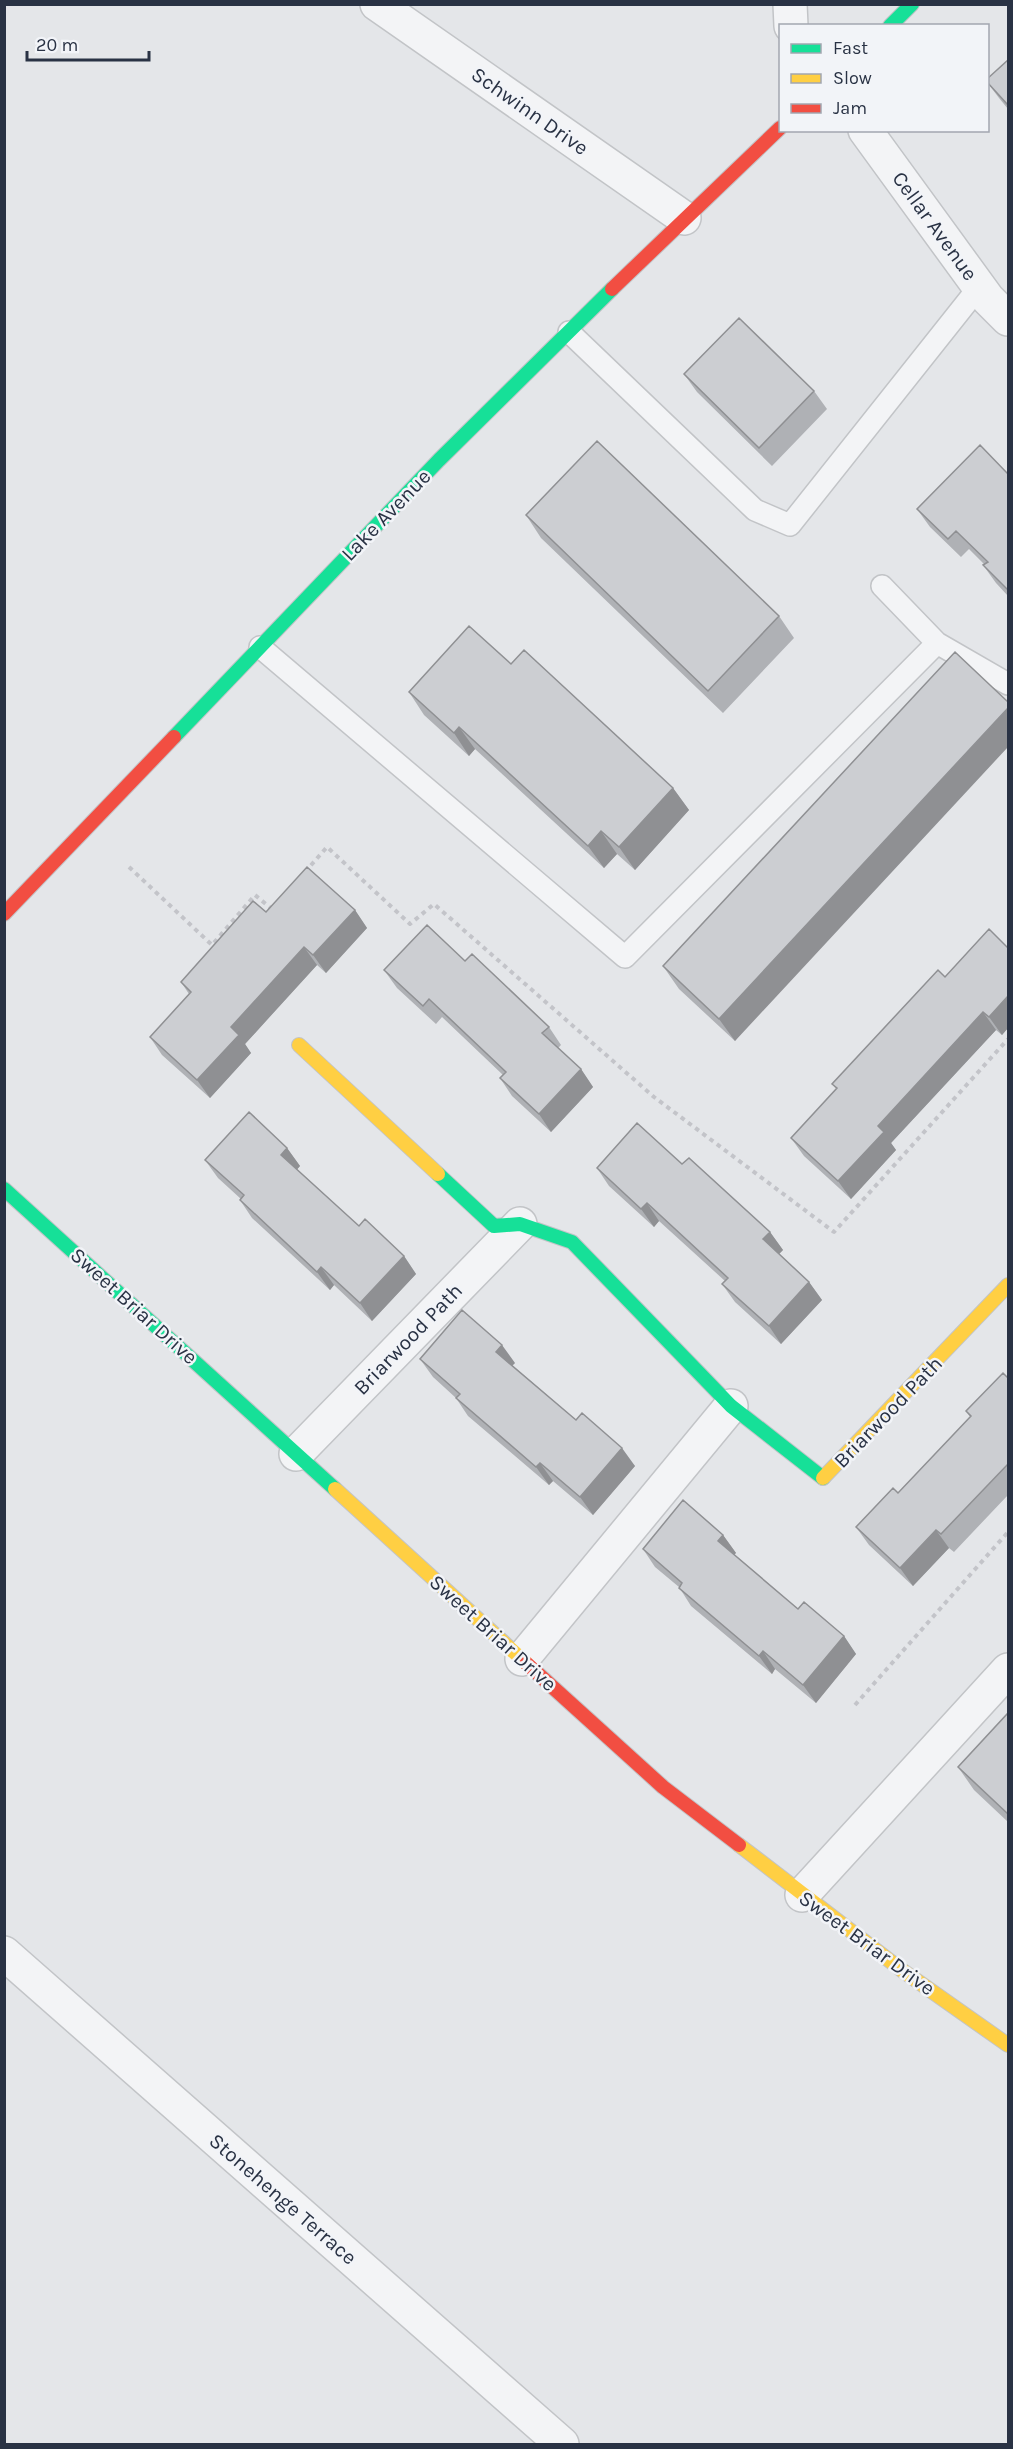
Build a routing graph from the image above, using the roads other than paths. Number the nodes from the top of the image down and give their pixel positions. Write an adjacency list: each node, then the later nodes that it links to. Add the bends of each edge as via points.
1 (377, 4): 8 (street, Schwinn Drive)
2 (790, 4): 4 (street)
3 (912, 4): 5 (street)
4 (791, 24)
5 (892, 24)
6 (779, 129): 8 (street, Lake Avenue)
7 (866, 132): 9 (street, Cellar Avenue)
8 (684, 218): 11 (street, Lake Avenue)
9 (979, 287): 10 (street, Cellar Avenue); 11 (lane, via 790,525 755,510)
10 (1008, 319)
11 (569, 332): 14 (street, Lake Avenue)
12 (882, 586): 13 (lane)
13 (938, 643): 14 (lane, via 626,957); 15 (lane)
14 (260, 646): 16 (street, Lake Avenue)
15 (1008, 684)
16 (4, 914)
17 (299, 1045): 19 (street, Briarwood Path, via 494,1226)
18 (4, 1189): 22 (street, Sweet Briar Drive)
19 (520, 1224): 21 (street, Briarwood Path, via 572,1242); 22 (street, Briarwood Path)
20 (1008, 1286): 21 (street, Briarwood Path, via 824,1479)
21 (731, 1406): 23 (street)
22 (296, 1454): 23 (street, Sweet Briar Drive)
23 (522, 1659): 25 (street, Sweet Briar Drive, via 663,1787)
24 (1008, 1670): 25 (street)
25 (802, 1895): 27 (street, Sweet Briar Drive)
26 (4, 1953): 28 (street, Stonehenge Terrace)
27 (1008, 2045)
28 (562, 2445)

